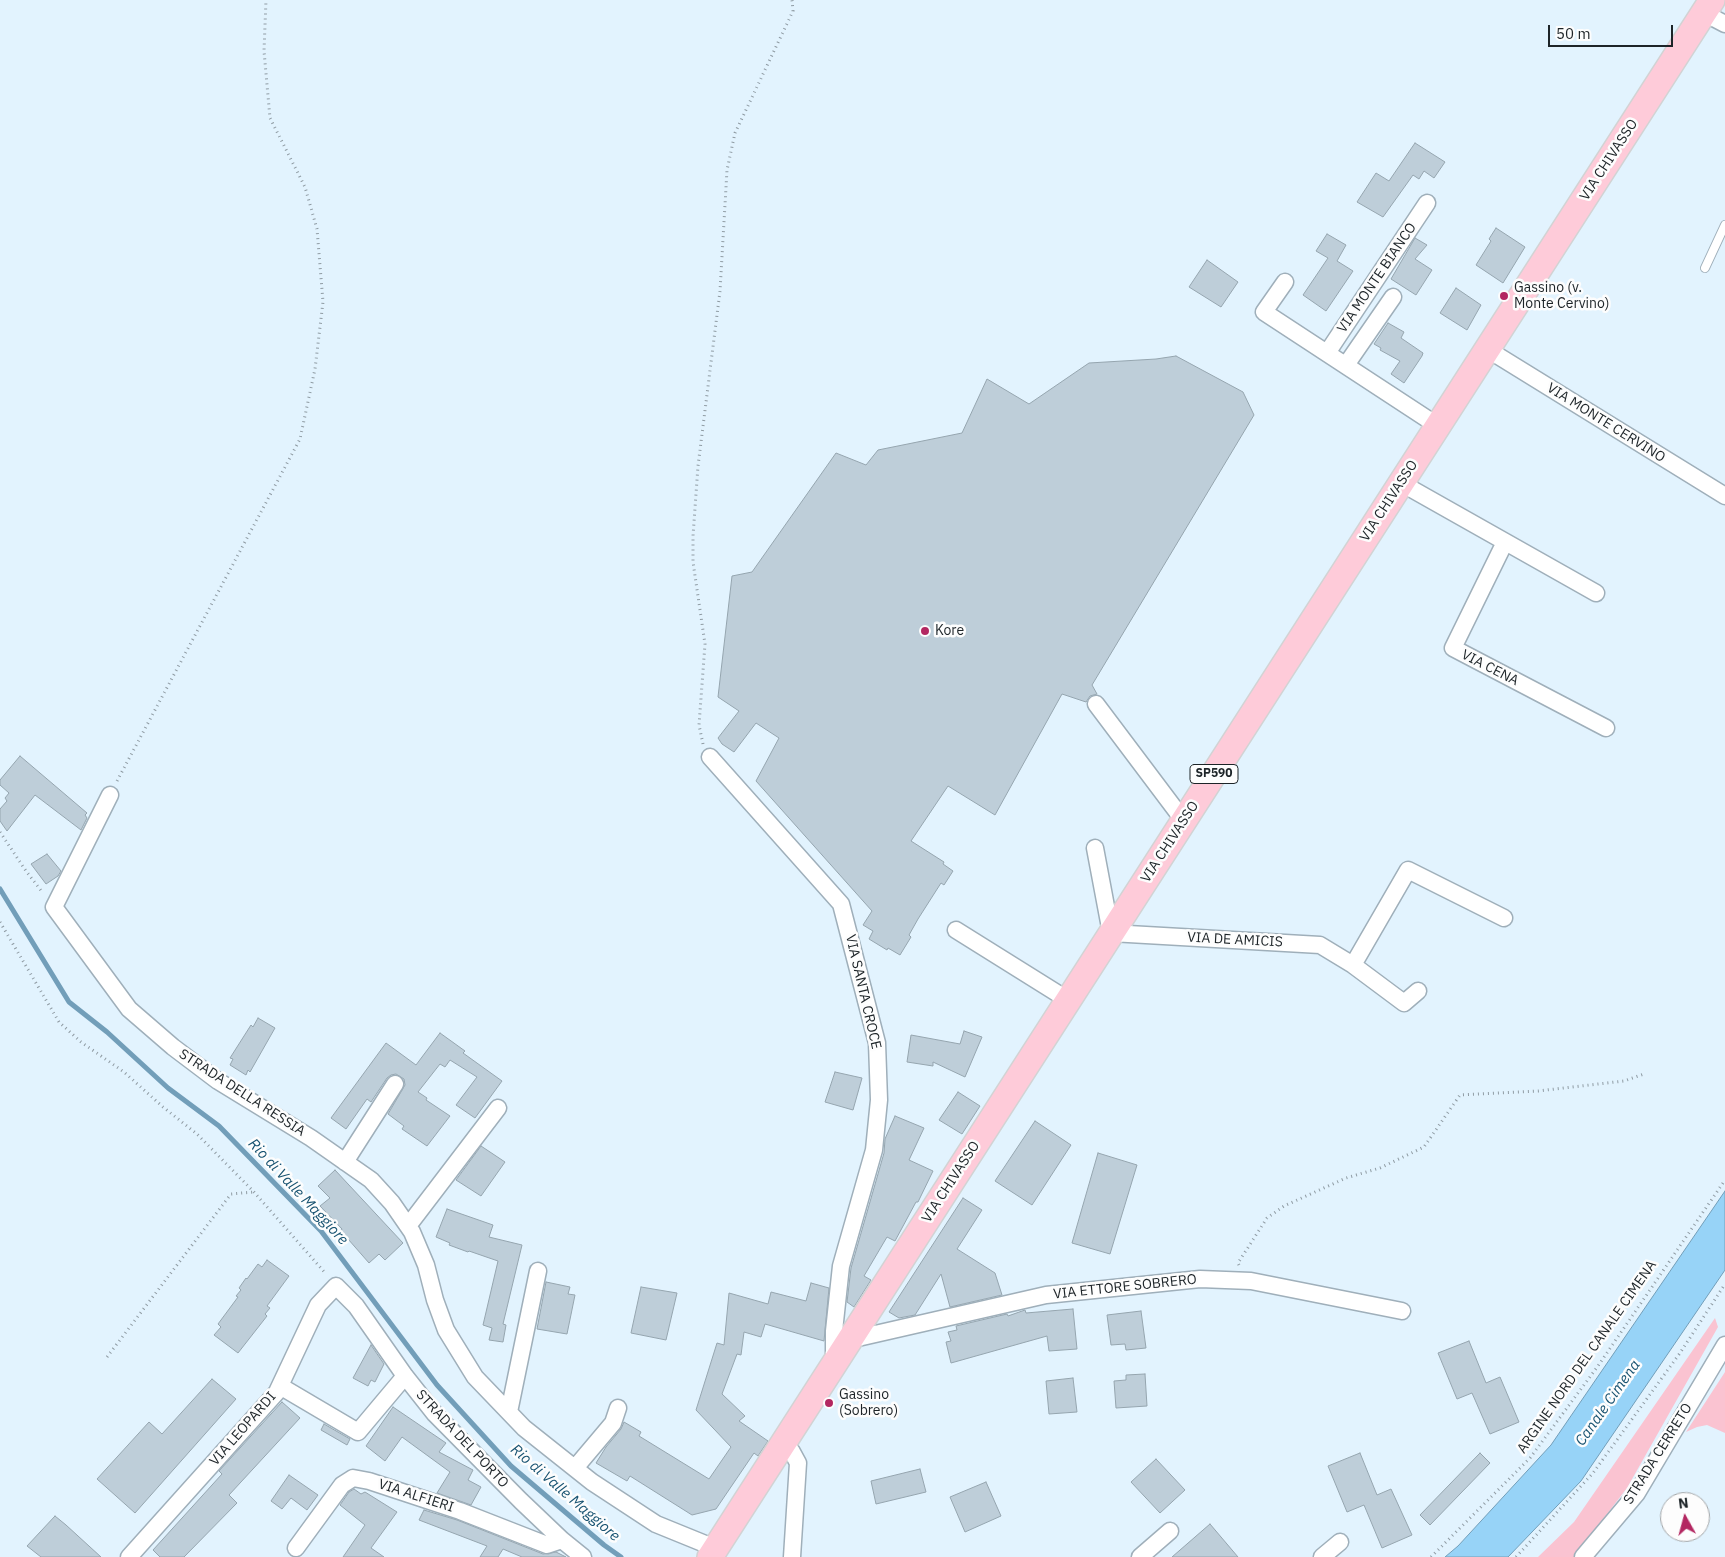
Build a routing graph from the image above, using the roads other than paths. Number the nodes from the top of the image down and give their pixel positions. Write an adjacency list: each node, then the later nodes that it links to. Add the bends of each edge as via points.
1 (1714, 12): 7 (main road, VIA CHIVASSO / SP590)
2 (1427, 203): 8 (street, VIA MONTE BIANCO)
3 (1725, 225): 4 (lane)
4 (1705, 268)
5 (1285, 282): 8 (street, via 1264,312)
6 (1393, 297): 9 (street)
7 (1487, 349): 10 (main road, VIA CHIVASSO / SP590); 12 (street, VIA MONTE CERVINO)
8 (1327, 352): 9 (street)
9 (1346, 365): 10 (street)
10 (1438, 426): 11 (main road, VIA CHIVASSO / SP590)
11 (1401, 482): 13 (street); 19 (main road, VIA CHIVASSO / SP590)
12 (1725, 496)
13 (1505, 542): 14 (street); 16 (street, VIA CENA, via 1453,648)
14 (1596, 593)
15 (1096, 704): 19 (street)
16 (1606, 728)
17 (710, 757): 36 (street, VIA SANTA CROCE, via 841,904 877,1043 880,1100 874,1150 841,1266)
18 (110, 795): 29 (street, STRADA DELLA RESSIA, via 54,907 129,1009 173,1048 218,1081)
19 (1184, 821): 23 (main road, VIA CHIVASSO / SP590)
20 (1095, 848): 23 (street)
21 (1504, 918): 24 (street, via 1408,870)
22 (956, 930): 26 (street)
23 (1112, 933): 24 (street, VIA DE AMICIS, via 1320,945); 26 (main road, VIA CHIVASSO / SP590)
24 (1353, 964): 25 (street, VIA DE AMICIS, via 1404,1003)
25 (1418, 991)
26 (1068, 1000): 34 (main road, VIA CHIVASSO / SP590)
27 (395, 1084): 29 (street)
28 (498, 1108): 30 (street)
29 (345, 1162): 30 (street, STRADA DELLA RESSIA, via 371,1180)
30 (408, 1226): 40 (street, STRADA DELLA RESSIA, via 426,1265 446,1330 475,1377)
31 (538, 1271): 40 (street)
32 (336, 1286): 37 (street, STRADA DEL PORTO, via 356,1306); 38 (street, VIA LEOPARDI, via 318,1305 305,1328)
33 (1402, 1311): 34 (street, VIA ETTORE SOBRERO, via 1251,1281 1200,1279 1046,1295)
34 (849, 1340): 36 (main road, VIA CHIVASSO / SP590)
35 (1725, 1345): 53 (street, STRADA CERRETO, via 1637,1493)
36 (834, 1363): 41 (main road, VIA CHIVASSO / SP590)
37 (405, 1376): 38 (street, via 358,1432); 46 (street, STRADA DEL PORTO, via 435,1414 521,1501)
38 (280, 1386): 48 (street, VIA LEOPARDI)
39 (618, 1408): 42 (street, via 613,1423)
40 (509, 1412): 42 (street, STRADA DELLA RESSIA)
41 (783, 1443): 47 (main road, VIA CHIVASSO / SP590); 50 (street, via 798,1463)
42 (575, 1468): 47 (street, STRADA DELLA RESSIA, via 656,1524)
43 (1170, 1531): 51 (street)
44 (1340, 1542): 52 (street)
45 (296, 1548): 46 (street, VIA ALFIERI, via 342,1485 353,1478 460,1511)
46 (550, 1548): 49 (street, STRADA DEL PORTO)
47 (712, 1553)
48 (129, 1557)
49 (583, 1557)
50 (792, 1557)
51 (1140, 1557)
52 (1322, 1557)
53 (1582, 1557)

